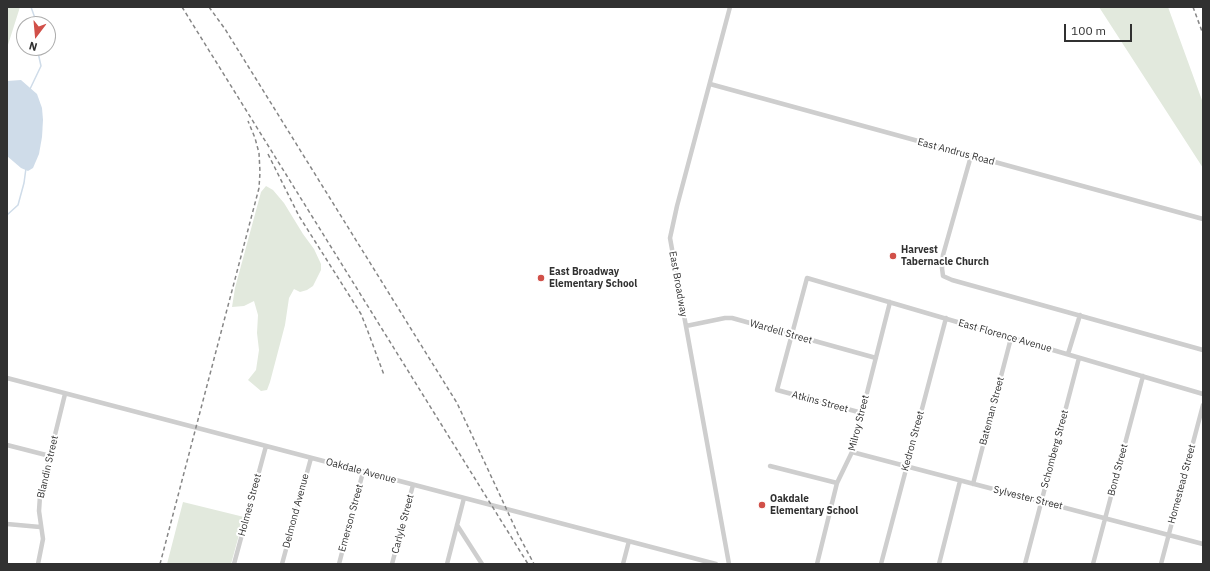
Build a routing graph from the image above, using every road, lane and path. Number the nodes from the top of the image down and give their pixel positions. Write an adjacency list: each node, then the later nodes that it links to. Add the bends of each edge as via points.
1 (730, 7): 2 (street, East Broadway)
2 (710, 84): 3 (street, East Andrus Road); 8 (street, East Broadway, via 670,238)
3 (971, 156): 4 (street, East Andrus Road); 6 (street, via 946,241 942,261 943,276)
4 (1203, 219)
5 (890, 302): 7 (street, East Florence Avenue); 9 (street, East Florence Avenue, via 807,278); 13 (street, Milroy Street)
6 (1080, 315): 11 (street); 12 (street)
7 (946, 318): 10 (street, East Florence Avenue); 27 (street, Kedron Street)
8 (686, 326): 9 (street, Wardell Street, via 732,318); 51 (street, East Broadway)
9 (792, 335): 13 (street, Wardell Street); 20 (street, Atkins Street, via 777,390)
10 (1011, 338): 12 (street, East Florence Avenue); 31 (street, Bateman Street)
11 (1203, 350)
12 (1068, 354): 14 (street, East Florence Avenue)
13 (876, 358): 20 (street, Milroy Street)
14 (1079, 358): 15 (street, East Florence Avenue); 34 (street, Schomberg Street)
15 (1143, 376): 18 (street, East Florence Avenue); 35 (street, Bond Street)
16 (7, 378): 17 (street, Oakdale Avenue)
17 (66, 394): 22 (street, Oakdale Avenue); 24 (street, Blandin Street)
18 (1203, 394)
19 (1203, 405): 39 (street, Homestead Street)
20 (862, 413): 23 (street, Milroy Street)
21 (7, 445): 24 (street)
22 (266, 446): 25 (street, Oakdale Avenue); 43 (street, Holmes Street)
23 (852, 452): 27 (street, Sylvester Street); 30 (street, Milroy Street)
24 (50, 456): 38 (street, Blandin Street, via 40,496)
25 (310, 458): 28 (street, Oakdale Avenue); 44 (street, Delmond Avenue)
26 (770, 466): 30 (street)
27 (907, 467): 29 (street, Sylvester Street); 53 (street, Kedron Street)
28 (363, 472): 32 (street, Oakdale Avenue); 45 (street, Emerson Street)
29 (960, 481): 31 (street, Sylvester Street); 54 (street)
30 (837, 483): 52 (street, Milroy Street)
31 (973, 484): 34 (street, Sylvester Street)
32 (413, 485): 33 (street, Oakdale Avenue); 46 (street, Carlyle Street)
33 (464, 498): 37 (street); 40 (street, Oakdale Avenue)
34 (1042, 502): 35 (street, Sylvester Street); 55 (street, Schomberg Street)
35 (1105, 518): 39 (street, Sylvester Street); 56 (street, Bond Street)
36 (7, 524): 38 (street)
37 (457, 525): 47 (street); 48 (street)
38 (40, 527): 42 (street, Blandin Street, via 43,542)
39 (1169, 535): 41 (street, Sylvester Street); 57 (street, Homestead Street)
40 (629, 541): 49 (street); 50 (street, Oakdale Avenue)
41 (1203, 544)
42 (38, 564)
43 (234, 564)
44 (282, 564)
45 (338, 564)
46 (392, 564)
47 (447, 564)
48 (482, 564)
49 (623, 564)
50 (716, 564)
51 (729, 564)
52 (817, 564)
53 (881, 564)
54 (939, 564)
55 (1025, 564)
56 (1093, 564)
57 (1161, 564)

